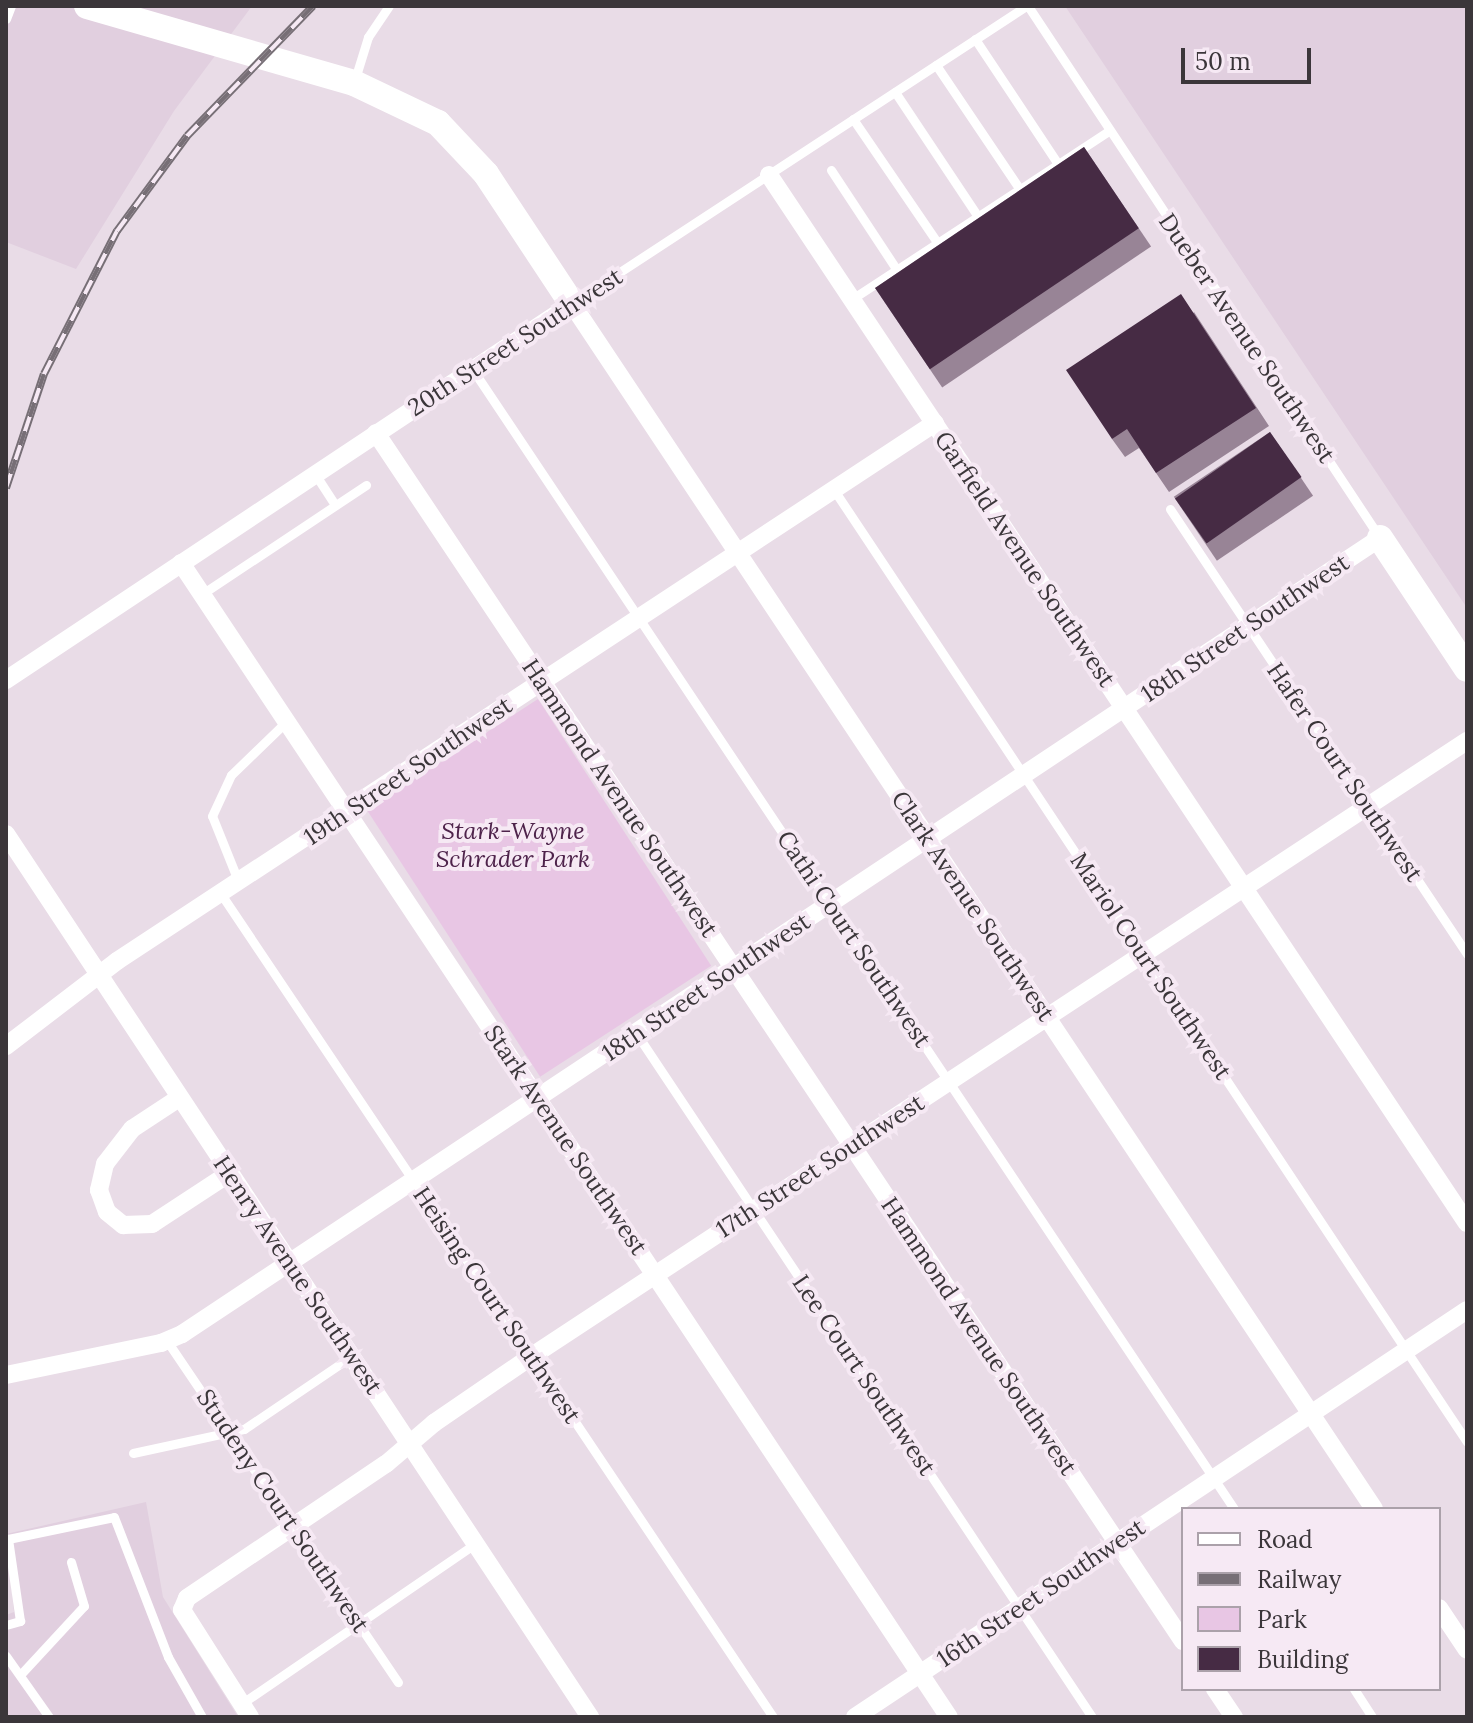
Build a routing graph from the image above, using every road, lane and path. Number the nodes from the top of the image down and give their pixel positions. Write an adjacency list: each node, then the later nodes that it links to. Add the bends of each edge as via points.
1 (11, 6): 5 (lane)
2 (87, 6): 8 (street)
3 (389, 6): 8 (lane, via 368,37)
4 (1027, 6): 6 (lane, 20th Street Southwest); 11 (lane, Dueber Avenue Southwest)
5 (6, 19)
6 (975, 39): 7 (lane, 20th Street Southwest); 12 (lane)
7 (936, 65): 9 (lane, 20th Street Southwest); 15 (lane)
8 (354, 83): 20 (street, via 438,123 461,144)
9 (895, 92): 10 (lane, 20th Street Southwest); 16 (lane)
10 (853, 119): 14 (lane, 20th Street Southwest); 17 (lane)
11 (1110, 130): 12 (lane); 29 (lane, Dueber Avenue Southwest)
12 (1058, 164): 15 (lane)
13 (831, 170): 18 (lane)
14 (769, 175): 19 (street, Garfield Avenue Southwest); 20 (lane, 20th Street Southwest)
15 (1019, 188): 16 (lane)
16 (977, 215): 17 (lane)
17 (937, 242): 18 (lane)
18 (897, 270): 19 (lane)
19 (852, 299): 22 (street, Garfield Avenue Southwest)
20 (572, 304): 21 (street, 20th Street Southwest); 30 (street, Clark Avenue Southwest)
21 (473, 370): 23 (street, 20th Street Southwest); 33 (lane, Cathi Court Southwest)
22 (935, 423): 26 (street, 19th Street Southwest); 38 (street, Garfield Avenue Southwest)
23 (376, 433): 24 (street, 20th Street Southwest); 37 (street, Hammond Avenue Southwest)
24 (315, 474): 27 (lane); 31 (street, 20th Street Southwest)
25 (366, 485): 27 (lane)
26 (834, 490): 30 (street, 19th Street Southwest); 41 (lane, Mariol Court Southwest)
27 (335, 505): 32 (lane)
28 (1170, 509): 34 (lane, Hafer Court Southwest)
29 (1380, 538): 34 (street, 18th Street Southwest); 35 (street, Dueber Avenue Southwest)
30 (737, 553): 33 (street, 19th Street Southwest); 45 (street, Clark Avenue Southwest)
31 (181, 563): 32 (street, Stark Avenue Southwest); 36 (street, 20th Street Southwest)
32 (202, 594): 39 (street, Stark Avenue Southwest)
33 (639, 617): 37 (street, 19th Street Southwest); 49 (lane, Cathi Court Southwest)
34 (1249, 626): 38 (street, 18th Street Southwest); 42 (lane, Hafer Court Southwest)
35 (1467, 669)
36 (6, 680)
37 (542, 681): 43 (street, 19th Street Southwest); 52 (street, Hammond Avenue Southwest)
38 (1124, 708): 41 (street, 18th Street Southwest); 47 (street, Garfield Avenue Southwest)
39 (287, 721): 43 (street, Stark Avenue Southwest); 46 (lane, via 231,775 212,816)
40 (1467, 741): 42 (street, 17th Street Southwest)
41 (1023, 774): 45 (street, 18th Street Southwest); 50 (lane, Mariol Court Southwest)
42 (1368, 806): 47 (street, 17th Street Southwest); 51 (lane, Hafer Court Southwest)
43 (346, 811): 46 (street, 19th Street Southwest); 59 (street, Stark Avenue Southwest)
44 (6, 834): 53 (street, Henry Avenue Southwest)
45 (927, 838): 49 (street, 18th Street Southwest); 54 (street, Clark Avenue Southwest)
46 (239, 883): 48 (street, 19th Street Southwest)
47 (1244, 887): 50 (street, 17th Street Southwest); 64 (street, Garfield Avenue Southwest)
48 (221, 894): 53 (street, 19th Street Southwest); 62 (lane, Heising Court Southwest)
49 (830, 903): 52 (street, 18th Street Southwest); 57 (lane, Cathi Court Southwest)
50 (1143, 953): 54 (street, 17th Street Southwest); 69 (lane, Mariol Court Southwest)
51 (1467, 954)
52 (733, 968): 55 (street, 18th Street Southwest); 60 (street, Hammond Avenue Southwest)
53 (98, 975): 56 (street, 19th Street Southwest); 58 (street, Henry Avenue Southwest)
54 (1047, 1017): 57 (street, 17th Street Southwest); 73 (street, Clark Avenue Southwest)
55 (636, 1033): 59 (street, 18th Street Southwest); 63 (lane, Lee Court Southwest)
56 (6, 1046)
57 (948, 1082): 60 (street, 17th Street Southwest); 78 (lane, Cathi Court Southwest)
58 (179, 1098): 61 (street, Henry Avenue Southwest); 61 (street, via 132,1129 105,1164 99,1183 107,1212 123,1225 152,1224)
59 (538, 1099): 62 (street, 18th Street Southwest); 66 (street, Stark Avenue Southwest)
60 (850, 1145): 63 (street, 17th Street Southwest); 82 (street, Hammond Avenue Southwest)
61 (230, 1173): 65 (street, Henry Avenue Southwest)
62 (414, 1181): 65 (street, 18th Street Southwest); 71 (lane, Heising Court Southwest)
63 (753, 1209): 66 (street, 17th Street Southwest); 85 (lane, Lee Court Southwest)
64 (1467, 1223)
65 (290, 1263): 68 (street, 18th Street Southwest); 70 (street, Henry Avenue Southwest)
66 (656, 1274): 71 (street, 17th Street Southwest); 92 (street, Stark Avenue Southwest)
67 (1467, 1310): 69 (street, 16th Street Southwest)
68 (167, 1341): 72 (street, 18th Street Southwest); 74 (lane, Studeny Court Southwest)
69 (1406, 1351): 73 (street, 16th Street Southwest); 75 (lane, Mariol Court Southwest)
70 (352, 1356): 74 (lane, via 244,1429); 76 (street, Henry Avenue Southwest)
71 (532, 1356): 76 (street, 17th Street Southwest); 101 (lane, Heising Court Southwest)
72 (6, 1375)
73 (1310, 1414): 78 (street, 16th Street Southwest); 80 (street, Clark Avenue Southwest)
74 (230, 1432): 77 (lane); 81 (lane, Studeny Court Southwest)
75 (1467, 1442)
76 (410, 1444): 81 (street, 17th Street Southwest); 83 (street, Henry Avenue Southwest)
77 (133, 1453)
78 (1213, 1478): 79 (lane, Cathi Court Southwest); 82 (street, 16th Street Southwest)
79 (1233, 1507)
80 (1373, 1507)
81 (293, 1527): 87 (lane, Studeny Court Southwest); 97 (street, 17th Street Southwest, via 182,1605)
82 (1117, 1542): 85 (street, 16th Street Southwest); 89 (street, Hammond Avenue Southwest)
83 (475, 1544): 87 (lane); 100 (street, Henry Avenue Southwest)
84 (71, 1562): 93 (lane, via 84,1606)
85 (1019, 1607): 92 (street, 16th Street Southwest); 104 (lane, Lee Court Southwest)
86 (1441, 1611): 90 (street)
87 (359, 1624): 94 (lane, Studeny Court Southwest); 97 (lane)
88 (6, 1625): 99 (lane, via 20,1621 8,1539 114,1517 168,1657)
89 (1181, 1638)
90 (1467, 1650)
91 (6, 1656): 93 (lane)
92 (920, 1673): 102 (street, 16th Street Southwest); 103 (street, Stark Avenue Southwest)
93 (20, 1675): 98 (lane)
94 (398, 1682)
95 (1216, 1691): 105 (street)
96 (1355, 1691): 106 (lane)
97 (245, 1711)
98 (49, 1717)
99 (202, 1717)
100 (590, 1717)
101 (773, 1717)
102 (855, 1717)
103 (949, 1717)
104 (1092, 1717)
105 (1234, 1717)
106 (1372, 1717)

